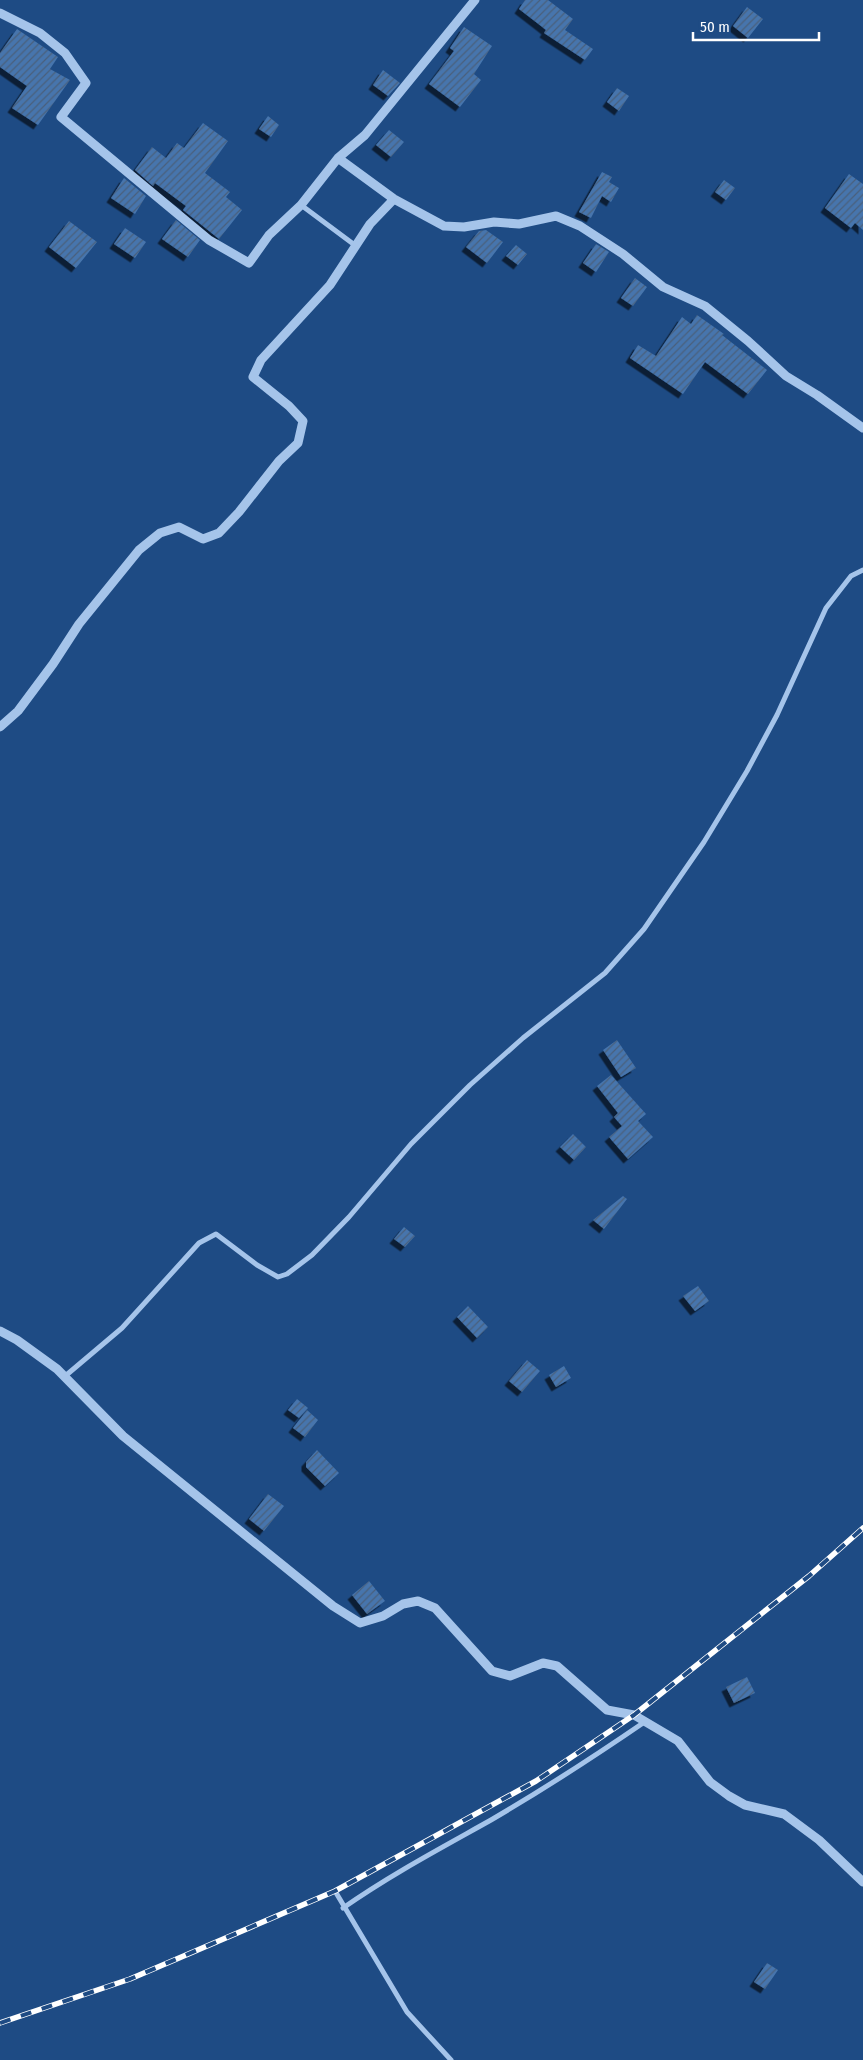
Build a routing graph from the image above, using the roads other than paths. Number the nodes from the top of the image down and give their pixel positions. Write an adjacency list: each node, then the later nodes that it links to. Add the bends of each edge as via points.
1 (475, 0): 3 (street, via 365,135)
2 (0, 13): 5 (street, via 40,33 64,53 86,83 61,117 209,240 249,262 269,235)
3 (338, 158): 4 (street); 5 (street)
4 (394, 199): 6 (street, via 370,224); 7 (street, via 444,226 464,227 494,222 519,224 556,216 580,226 623,254 663,287 705,306 786,376)
5 (301, 205): 6 (street)
6 (356, 246): 9 (street, via 330,285 261,360 253,376 303,421 298,443 219,533 204,539 179,527 160,533 139,550 79,624 18,711)
7 (863, 428)
8 (863, 570): 11 (street, via 851,576 826,608 777,715 704,842 644,929 605,972 470,1085 411,1144 349,1217 312,1255 287,1274 278,1277 216,1234 199,1243 122,1328)
9 (0, 727)
10 (0, 1330): 11 (street)
11 (64, 1376): 12 (street, via 123,1436 333,1606 360,1623 383,1616 403,1604 418,1601 435,1608 492,1671 510,1676 543,1663 557,1666 607,1710 634,1715)
12 (646, 1721): 13 (street, via 678,1741 710,1782 746,1805 784,1814 819,1840); 15 (street, via 493,1819 374,1886)
13 (863, 1882)
14 (335, 1891): 15 (street)
15 (343, 1908): 16 (street, via 407,2012)
16 (451, 2060)

